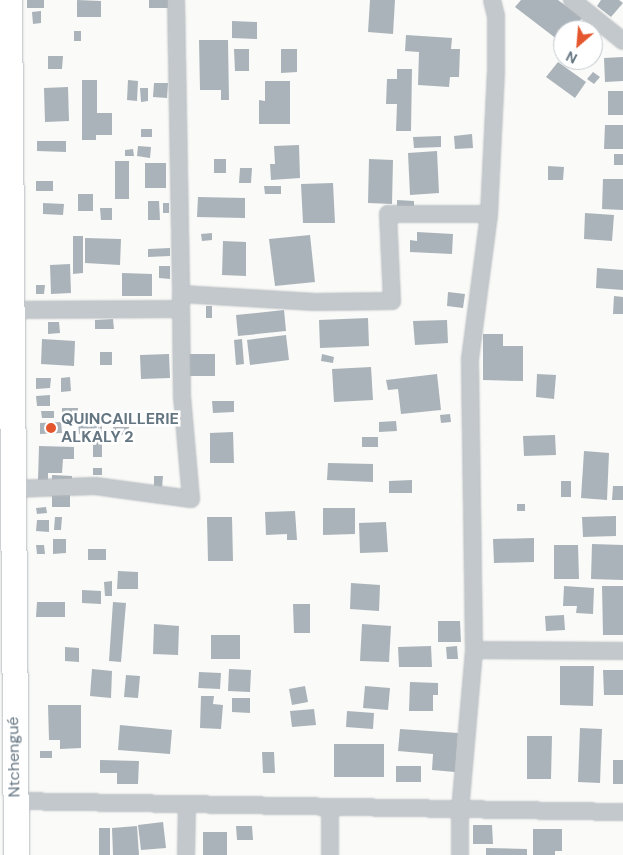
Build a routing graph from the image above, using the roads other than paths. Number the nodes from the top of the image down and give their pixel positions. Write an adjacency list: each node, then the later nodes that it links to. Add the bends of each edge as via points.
1 (9, 0): 8 (main road, Ntchengué)
2 (176, 0): 7 (street)
3 (492, 0): 6 (street, via 496,16 496,71)
4 (572, 0): 5 (street)
5 (623, 41)
6 (489, 214): 7 (street, via 388,214 392,301); 11 (street, via 470,359)
7 (181, 302): 8 (street); 10 (street, via 182,397 191,499 95,486)
8 (11, 310): 9 (main road, Ntchengué)
9 (5, 419): 10 (main road, Ntchengué)
10 (11, 489): 13 (main road, Ntchengué)
11 (474, 650): 12 (street); 16 (street)
12 (623, 651)
13 (15, 801): 14 (street); 18 (main road, Ntchengué)
14 (187, 804): 15 (street); 19 (street)
15 (330, 808): 16 (street); 20 (street)
16 (460, 810): 17 (street); 21 (street)
17 (623, 812)
18 (16, 855)
19 (186, 855)
20 (330, 855)
21 (460, 855)

